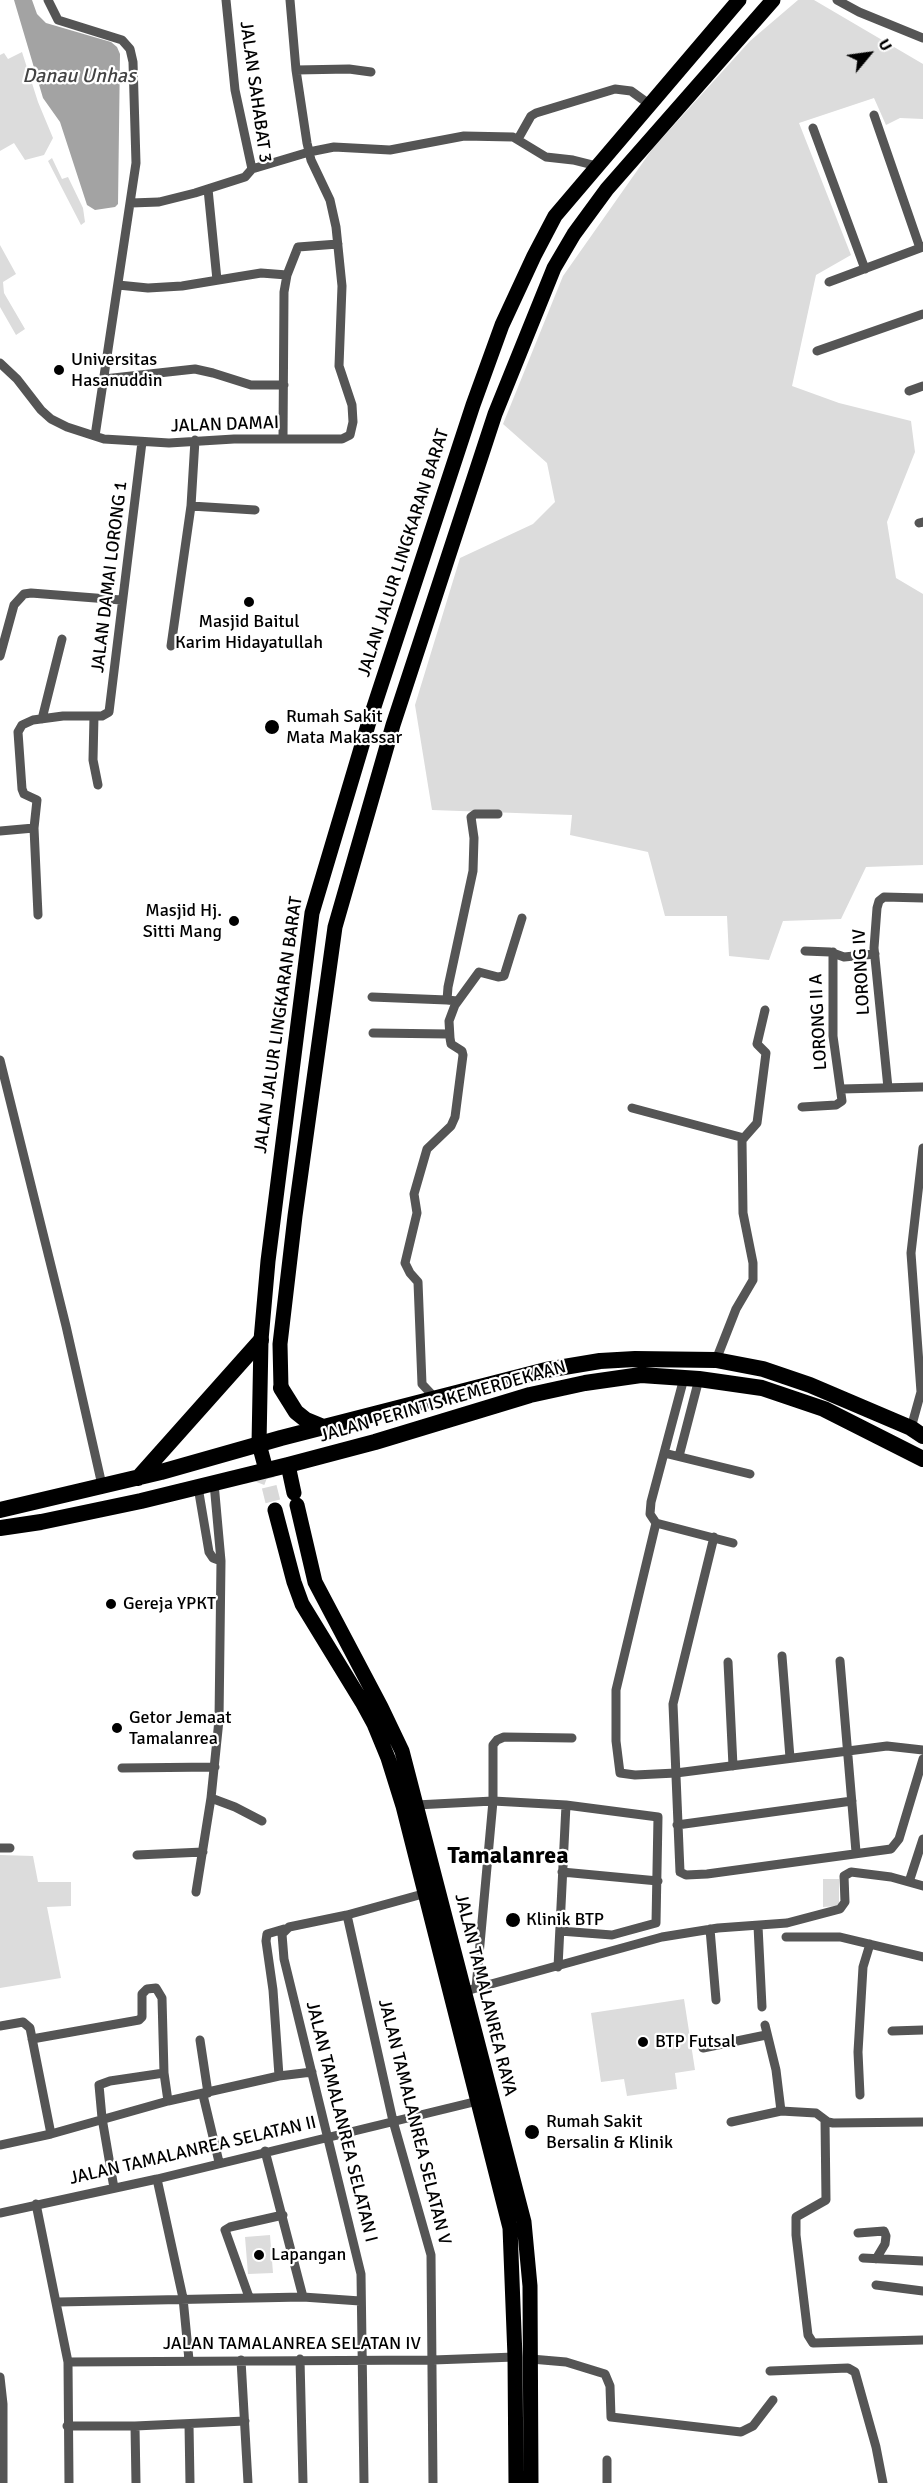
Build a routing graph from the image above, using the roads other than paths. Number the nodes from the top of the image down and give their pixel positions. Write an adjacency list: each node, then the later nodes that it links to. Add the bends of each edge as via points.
1 (48, 0): 18 (street, via 58,20 120,39 132,53 137,146)
2 (226, 0): 16 (street, JALAN SAHABAT 3, via 235,90)
3 (290, 0): 8 (street)
4 (739, 0): 10 (main road, JALAN JALUR LINGKARAN BARAT)
5 (773, 0): 34 (main road, via 607,189 574,234 554,268)
6 (837, 0): 7 (street)
7 (923, 38)
8 (296, 70): 9 (street); 14 (street)
9 (371, 72)
10 (649, 104): 13 (street, via 632,91 615,89 536,113); 15 (main road, JALAN JALUR LINGKARAN BARAT)
11 (874, 115): 20 (street)
12 (813, 128): 21 (street)
13 (518, 139): 14 (street, via 464,136 390,150 342,147); 15 (street, via 546,157)
14 (309, 152): 16 (street); 19 (street, via 330,200)
15 (597, 166): 33 (main road, JALAN JALUR LINGKARAN BARAT, via 555,216 534,256 502,325)
16 (252, 169): 17 (street, JALAN SAHABAT 3, via 245,177)
17 (208, 189): 18 (street, JALAN SAHABAT 3, via 159,202); 23 (street)
18 (131, 203): 25 (street)
19 (338, 244): 22 (street, via 298,247); 36 (street, JALAN DAMAI, via 343,305 339,366 351,400 351,433 342,440)
20 (921, 247): 21 (street)
21 (865, 269): 24 (street)
22 (287, 275): 23 (street, via 260,273); 30 (street)
23 (217, 280): 25 (street, via 148,288)
24 (829, 282)
25 (118, 285): 29 (street)
26 (923, 314): 27 (street)
27 (817, 351)
28 (0, 363): 35 (street, JALAN DAMAI, via 51,419)
29 (104, 379): 30 (street, via 195,369 247,384); 35 (street)
30 (284, 385): 36 (street)
31 (923, 386): 32 (street)
32 (909, 391)
33 (473, 405): 34 (main road); 71 (main road, JALAN JALUR LINGKARAN BARAT, via 368,725 312,913)
34 (495, 414): 74 (main road, via 393,725 334,927 280,1344)
35 (103, 438): 38 (street, JALAN DAMAI)
36 (283, 439): 37 (street, JALAN DAMAI)
37 (195, 441): 38 (street, JALAN DAMAI); 39 (street)
38 (142, 442): 41 (street, JALAN DAMAI LORONG 1)
39 (191, 506): 40 (street); 43 (street)
40 (255, 510)
41 (121, 600): 44 (street, via 24,594 14,605); 45 (street, JALAN DAMAI LORONG 1, via 110,711)
42 (62, 639): 46 (street)
43 (171, 646)
44 (0, 656)
45 (94, 716): 46 (street); 47 (street, via 93,760)
46 (42, 719): 49 (street, via 26,722 18,732 22,791 37,801)
47 (98, 785)
48 (498, 814): 58 (street, via 471,816 473,871 449,978)
49 (34, 828): 50 (street); 52 (street)
50 (0, 831)
51 (923, 898): 56 (street, LORONG IV, via 880,900)
52 (38, 915)
53 (522, 918): 58 (street, via 504,976 479,972)
54 (805, 951): 55 (street)
55 (833, 952): 56 (street, via 844,957); 65 (street, LORONG II A, via 833,1036)
56 (875, 954): 64 (street, LORONG IV)
57 (372, 997): 58 (street)
58 (452, 1000): 61 (street)
59 (765, 1010): 68 (street, via 757,1044 766,1053 757,1124)
60 (374, 1033): 61 (street)
61 (449, 1034): 75 (street, via 452,1044 464,1055 455,1117 451,1126 428,1147 422,1162 413,1196 417,1215 405,1261 418,1282 422,1384)
62 (0, 1060): 87 (street)
63 (923, 1087): 64 (street)
64 (888, 1088): 65 (street)
65 (841, 1089): 66 (street, via 842,1101 836,1105)
66 (802, 1107)
67 (632, 1108): 68 (street)
68 (744, 1138): 72 (street, via 742,1198 753,1280 736,1309)
69 (923, 1148): 70 (street)
70 (922, 1165): 77 (street, via 911,1253 921,1392)
71 (261, 1340): 79 (main road, JALAN JALUR LINGKARAN BARAT); 86 (highway)
72 (716, 1360): 75 (highway, JALAN PERINTIS KEMERDEKAAN, via 600,1361 546,1370); 77 (highway, JALAN PERINTIS KEMERDEKAAN, via 763,1369 810,1385)
73 (691, 1379): 80 (street); 81 (street); 82 (highway, JALAN PERINTIS KEMERDEKAAN, via 762,1388 824,1409); 83 (highway, JALAN PERINTIS KEMERDEKAAN, via 641,1375 585,1383 530,1395)
74 (281, 1388): 76 (highway, via 296,1412)
75 (436, 1399): 76 (highway, JALAN PERINTIS KEMERDEKAAN)
76 (323, 1427): 78 (highway, JALAN PERINTIS KEMERDEKAAN)
77 (917, 1432)
78 (281, 1438): 79 (highway, JALAN PERINTIS KEMERDEKAAN); 83 (highway)
79 (252, 1446): 84 (highway); 86 (highway, JALAN PERINTIS KEMERDEKAAN)
80 (664, 1453): 81 (street); 91 (street, via 651,1502 650,1514)
81 (678, 1456): 85 (street)
82 (923, 1459)
83 (288, 1465): 84 (highway, JALAN PERINTIS KEMERDEKAAN); 102 (main road, JALAN TAMALANREA RAYA, via 315,1582 381,1707)
84 (260, 1472): 88 (highway, JALAN PERINTIS KEMERDEKAAN)
85 (750, 1474)
86 (138, 1478): 87 (highway, JALAN PERINTIS KEMERDEKAAN)
87 (102, 1485): 89 (highway, JALAN PERINTIS KEMERDEKAAN)
88 (206, 1485): 92 (highway, JALAN PERINTIS KEMERDEKAAN); 95 (street); 95 (street, via 209,1552)
89 (0, 1510)
90 (275, 1510): 102 (main road, JALAN TAMALANREA RAYA, via 302,1604)
91 (656, 1523): 93 (street); 108 (street, via 616,1690 618,1764 622,1775)
92 (0, 1528)
93 (714, 1538): 94 (street); 108 (street, via 673,1698)
94 (733, 1543)
95 (221, 1561): 106 (street)
96 (782, 1656): 103 (street)
97 (840, 1661): 101 (street)
98 (728, 1662): 105 (street)
99 (572, 1738): 110 (street, via 495,1740)
100 (923, 1750): 101 (street, via 887,1746)
101 (848, 1751): 103 (street); 111 (street)
102 (395, 1755): 112 (main road, JALAN TAMALANREA RAYA); 125 (main road, JALAN TAMALANREA RAYA, via 403,1806)
103 (790, 1758): 105 (street)
104 (923, 1759): 118 (street, via 897,1844 885,1850)
105 (734, 1766): 108 (street)
106 (216, 1767): 107 (street); 109 (street)
107 (122, 1768)
108 (676, 1773): 115 (street)
109 (211, 1798): 114 (street); 117 (street)
110 (493, 1801): 112 (street); 113 (street); 135 (street)
111 (852, 1802): 115 (street); 118 (street)
112 (416, 1805): 125 (main road, JALAN TAMALANREA RAYA)
113 (566, 1805): 120 (street); 121 (street, via 658,1817)
114 (262, 1821)
115 (677, 1825): 118 (street, via 679,1870 683,1875)
116 (923, 1839): 122 (street)
117 (203, 1852): 119 (street); 124 (street)
118 (856, 1852)
119 (137, 1855)
120 (562, 1872): 121 (street); 130 (street)
121 (658, 1881): 130 (street, via 656,1923 612,1935)
122 (909, 1882): 123 (street); 127 (street, via 851,1872 844,1876 845,1902 840,1909)
123 (923, 1886)
124 (196, 1892)
125 (432, 1892): 126 (street); 135 (main road, JALAN TAMALANREA RAYA); 149 (main road, JALAN TAMALANREA RAYA)
126 (347, 1916): 128 (street); 153 (street, JALAN TAMALANREA SELATAN V)
127 (758, 1926): 129 (street); 137 (street)
128 (284, 1929): 144 (street, JALAN TAMALANREA SELATAN I, via 282,1952); 146 (street, via 267,1934 266,1941)
129 (710, 1929): 134 (street, via 662,1937); 136 (street)
130 (560, 1931): 134 (street)
131 (786, 1937): 132 (street, via 840,1937)
132 (870, 1944): 133 (street); 148 (street, via 863,1967 858,2052)
133 (923, 1957)
134 (558, 1967): 135 (street)
135 (469, 1990): 149 (main road, JALAN TAMALANREA RAYA)
136 (716, 2000)
137 (762, 2007)
138 (0, 2026): 141 (street, via 25,2023)
139 (923, 2030): 140 (street)
140 (892, 2031)
141 (32, 2039): 145 (street, via 139,2020 142,1994 156,1988 162,1998); 157 (street)
142 (200, 2040): 147 (street)
143 (703, 2048): 151 (street, via 766,2030)
144 (312, 2072): 146 (street); 158 (street, JALAN TAMALANREA SELATAN I)
145 (164, 2073): 150 (street); 152 (street, via 100,2084)
146 (279, 2076): 147 (street)
147 (206, 2094): 150 (street); 161 (street)
148 (860, 2095)
149 (484, 2100): 153 (street, JALAN TAMALANREA SELATAN II); 179 (main road, JALAN TAMALANREA RAYA, via 510,2228)
150 (168, 2101): 152 (street)
151 (781, 2111): 154 (street, via 816,2113); 155 (street)
152 (102, 2118): 157 (street); 163 (street)
153 (393, 2121): 158 (street, JALAN TAMALANREA SELATAN II); 183 (street, JALAN TAMALANREA SELATAN V, via 431,2255)
154 (825, 2121): 156 (street); 178 (street, via 826,2200 796,2217 808,2336 813,2343)
155 (731, 2122)
156 (923, 2122)
157 (51, 2134): 159 (street)
158 (328, 2137): 160 (street, JALAN TAMALANREA SELATAN II); 176 (street, JALAN TAMALANREA SELATAN I, via 359,2263)
159 (0, 2145)
160 (265, 2151): 161 (street, JALAN TAMALANREA SELATAN II); 166 (street)
161 (219, 2162): 162 (street, JALAN TAMALANREA SELATAN II)
162 (157, 2179): 163 (street, JALAN TAMALANREA SELATAN II); 175 (street)
163 (114, 2188): 164 (street, JALAN TAMALANREA SELATAN II)
164 (36, 2204): 165 (street, JALAN TAMALANREA SELATAN II); 177 (street)
165 (0, 2213)
166 (284, 2215): 173 (street, via 225,2230); 174 (street)
167 (858, 2233): 169 (street, via 885,2233 885,2244)
168 (862, 2258): 169 (street)
169 (876, 2259): 170 (street)
170 (923, 2261)
171 (876, 2286): 172 (street)
172 (923, 2291)
173 (249, 2297): 174 (street); 175 (street)
174 (303, 2297): 176 (street)
175 (183, 2298): 177 (street); 181 (street)
176 (360, 2301): 184 (street, JALAN TAMALANREA SELATAN I)
177 (58, 2302): 185 (street)
178 (923, 2340)
179 (523, 2358): 183 (street, JALAN TAMALANREA SELATAN IV); 188 (street, JALAN TAMALANREA SELATAN IV, via 566,2362 606,2374 611,2417 741,2432 753,2426); 204 (main road, JALAN TAMALANREA RAYA); 205 (main road, JALAN TAMALANREA RAYA)
180 (300, 2359): 182 (street, JALAN TAMALANREA SELATAN IV); 184 (street, JALAN TAMALANREA SELATAN IV); 201 (street)
181 (189, 2360): 182 (street, JALAN TAMALANREA SELATAN IV); 185 (street, JALAN TAMALANREA SELATAN IV)
182 (241, 2360): 190 (street)
183 (433, 2360): 184 (street, JALAN TAMALANREA SELATAN IV); 203 (street, JALAN TAMALANREA SELATAN V)
184 (364, 2361): 202 (street, JALAN TAMALANREA SELATAN I)
185 (68, 2362): 192 (street)
186 (770, 2371): 207 (street, via 848,2368 855,2372)
187 (0, 2378): 189 (street)
188 (773, 2400)
189 (2, 2404): 195 (street)
190 (245, 2421): 191 (street); 200 (street)
191 (189, 2424): 193 (street); 199 (street)
192 (67, 2426): 193 (street); 197 (street)
193 (135, 2426): 198 (street)
194 (607, 2460): 206 (street)
195 (1, 2464): 196 (street)
196 (3, 2483)
197 (69, 2483)
198 (135, 2483)
199 (190, 2483)
200 (248, 2483)
201 (303, 2483)
202 (364, 2483)
203 (433, 2483)
204 (516, 2483)
205 (531, 2483)
206 (607, 2483)
207 (883, 2483)

